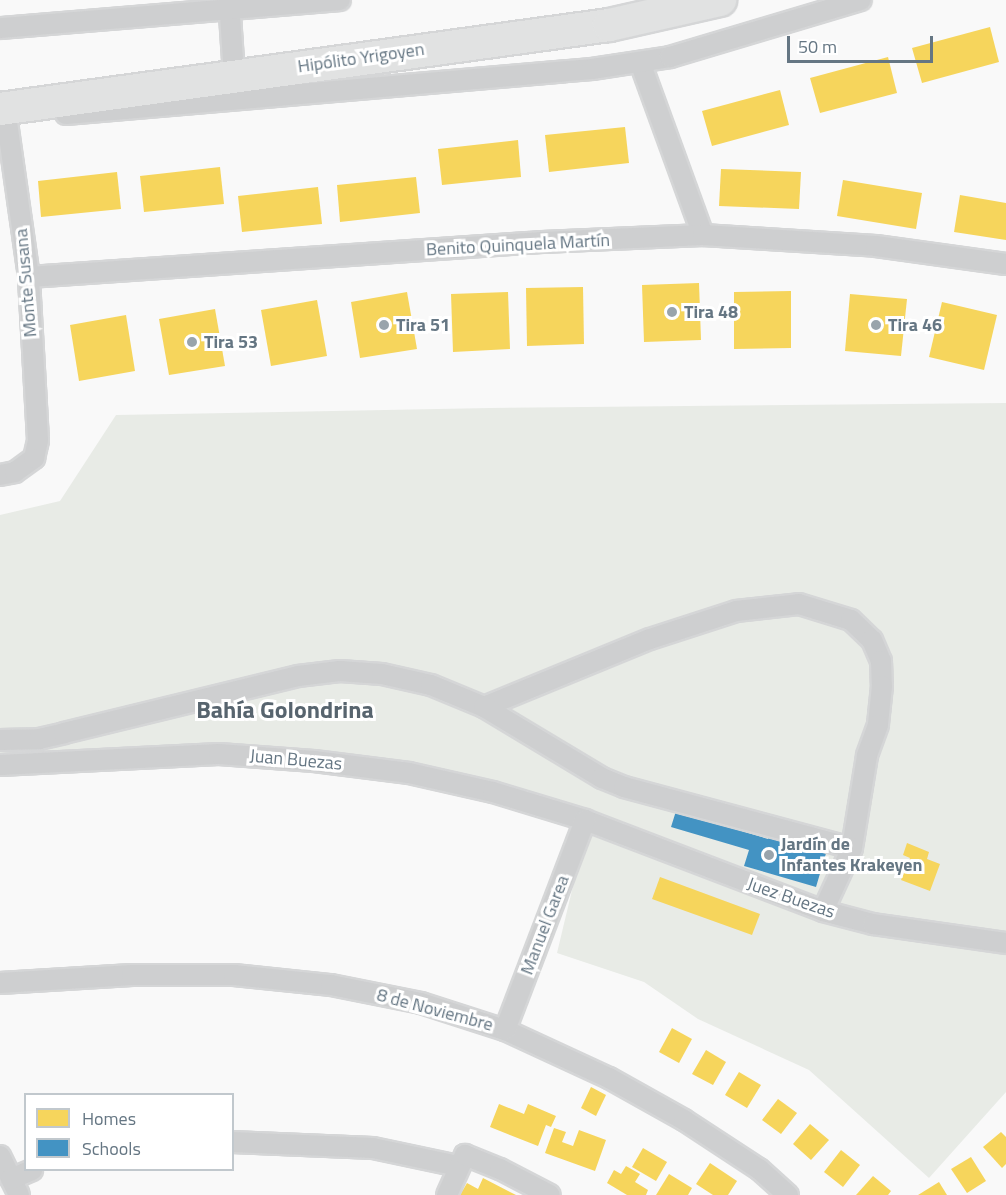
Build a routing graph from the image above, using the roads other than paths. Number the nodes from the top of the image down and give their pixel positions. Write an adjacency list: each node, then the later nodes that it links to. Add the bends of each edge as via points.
1 (340, 0): 5 (street)
2 (662, 0): 8 (main road, Hipólito Yrigoyen, via 633,8)
3 (720, 0): 8 (main road, Hipólito Yrigoyen, via 609,25)
4 (861, 0): 7 (street, via 681,54)
5 (229, 5): 6 (street); 8 (street)
6 (0, 28)
7 (639, 62): 9 (street, via 592,69); 10 (street)
8 (233, 68): 9 (main road, Hipólito Yrigoyen)
9 (3, 108): 12 (street, Monte Susana)
10 (703, 235): 11 (street, Benito Quinquela Martín, via 876,246); 12 (street, Benito Quinquela Martín, via 542,242)
11 (1006, 264)
12 (29, 277): 13 (street, Monte Susana, via 38,440 34,458 15,472)
13 (0, 475)
14 (484, 706): 15 (street, via 431,685 382,674 340,671 298,676 39,739); 18 (street, via 624,787); 18 (street, via 650,639 736,610 799,604 851,620 872,640 881,661 882,686 878,725 867,756)
15 (0, 740)
16 (0, 765): 17 (street, Juan Buezas, via 219,754 314,760 409,773 493,792)
17 (585, 820): 19 (street, Juez Buezas); 22 (street, Manuel Garea)
18 (852, 848): 19 (street)
19 (823, 911): 20 (street, Juez Buezas, via 873,924)
20 (1006, 943)
21 (0, 983): 22 (street, 8 de Noviembre, via 132,975 234,975 330,985 421,1003)
22 (505, 1030): 30 (street, 8 de Noviembre, via 609,1078 684,1120 759,1170)
23 (234, 1142): 25 (street, via 373,1148)
24 (0, 1156): 27 (street)
25 (458, 1166): 28 (street); 29 (street, via 465,1155)
26 (31, 1171): 27 (street)
27 (15, 1187)
28 (447, 1195)
29 (550, 1195)
30 (788, 1195)

